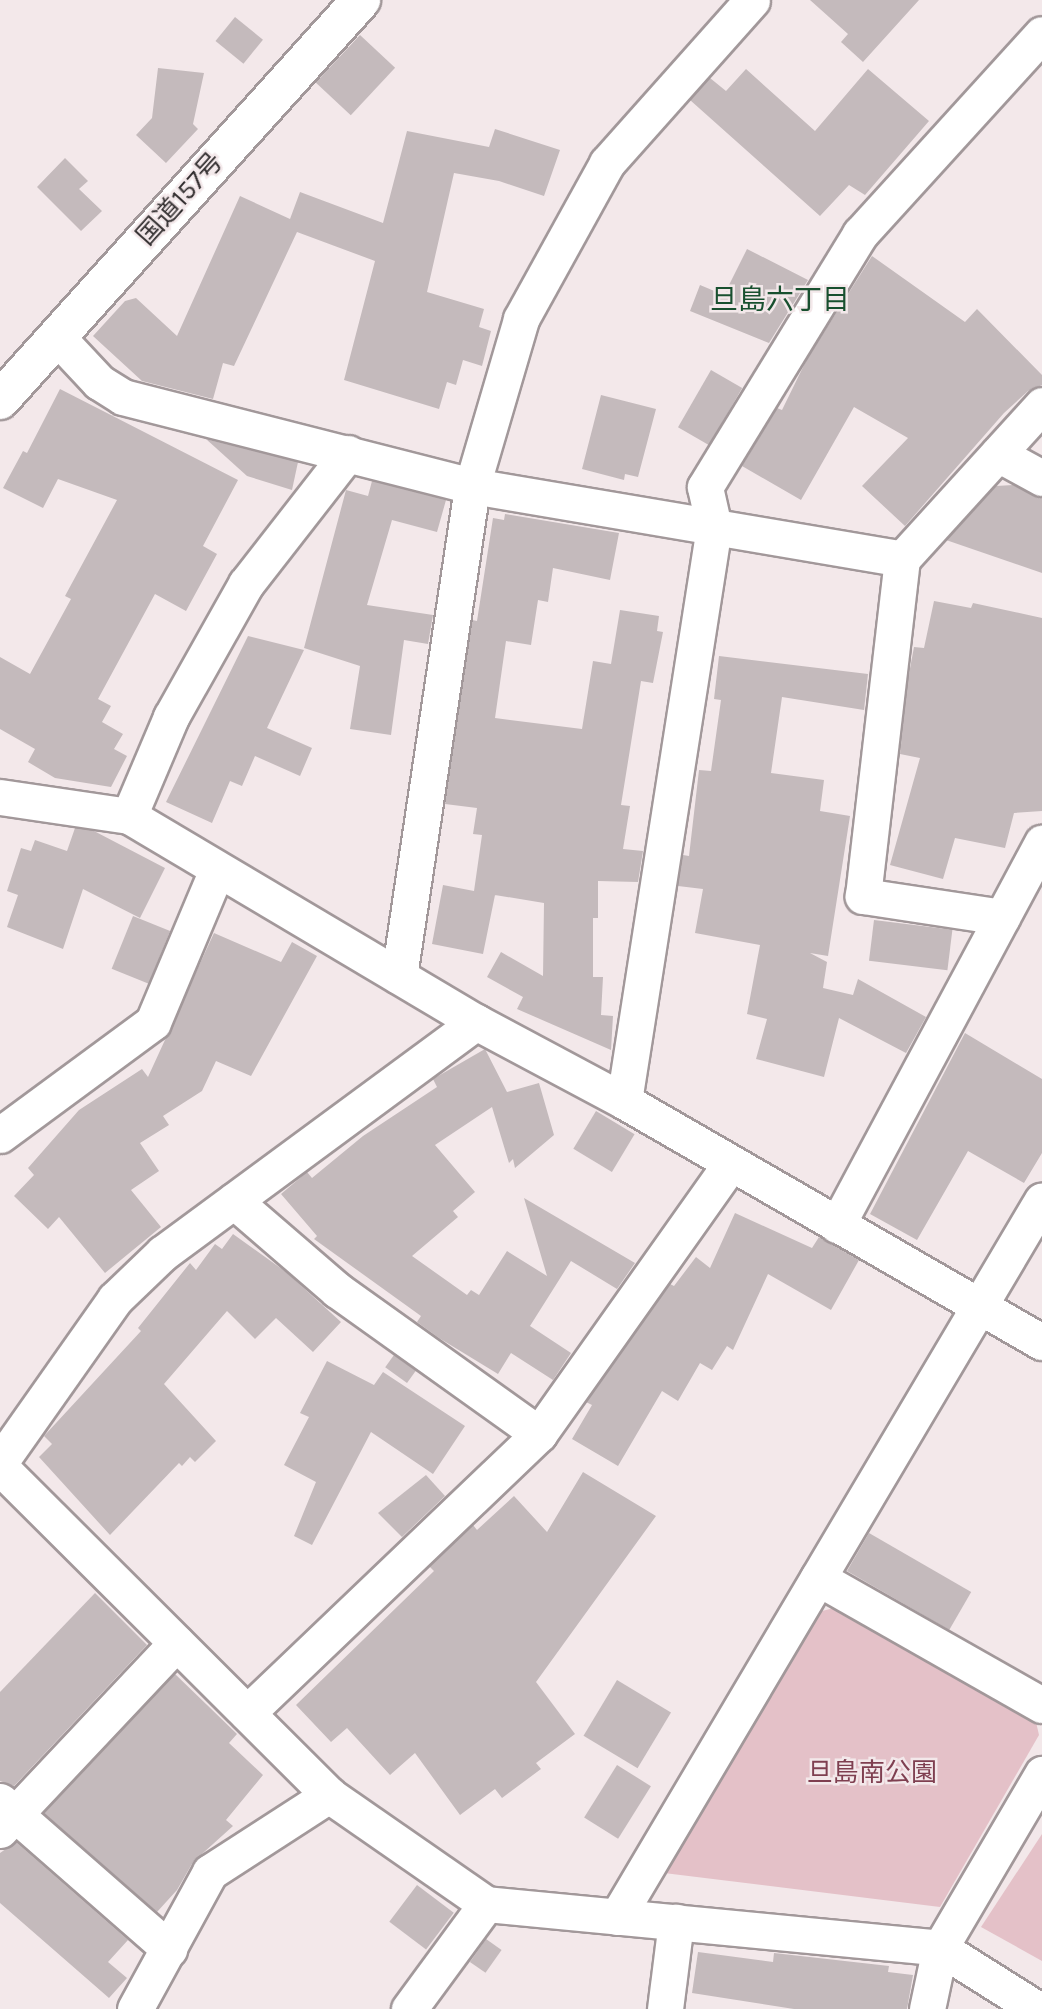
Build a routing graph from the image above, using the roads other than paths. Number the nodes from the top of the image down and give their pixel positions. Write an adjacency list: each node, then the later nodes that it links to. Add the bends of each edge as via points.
1 (361, 0): 4 (highway, 国道157号)
2 (752, 0): 10 (street, via 607,163 521,319)
3 (1042, 34): 11 (street, via 860,234 705,487)
4 (56, 336): 5 (highway, 国道157号); 7 (street, via 99,382 123,397)
5 (0, 400)
6 (1042, 405): 8 (street)
7 (348, 453): 10 (street); 14 (street, via 246,584 171,717)
8 (998, 454): 9 (street); 12 (street)
9 (1042, 478)
10 (472, 486): 11 (street); 18 (street)
11 (714, 527): 12 (street); 20 (street)
12 (902, 559): 17 (street, via 863,896)
13 (0, 797): 14 (street)
14 (128, 816): 16 (street)
15 (1042, 844): 17 (street)
16 (217, 870): 18 (street); 21 (street, via 153,1022)
17 (1002, 917): 25 (street)
18 (399, 976): 19 (street)
19 (476, 1022): 20 (street); 24 (street)
20 (624, 1101): 22 (street)
21 (0, 1135)
22 (731, 1163): 25 (street); 28 (street)
23 (1042, 1200): 26 (street)
24 (234, 1201): 28 (street, via 337,1290); 29 (street, via 163,1253 115,1299)
25 (837, 1225): 26 (street)
26 (978, 1306): 27 (street); 31 (street)
27 (1042, 1342)
28 (539, 1434): 34 (street)
29 (0, 1462)
30 (0, 1467): 32 (street)
31 (818, 1578): 33 (street); 39 (street)
32 (176, 1643): 34 (street); 37 (street)
33 (1042, 1704)
34 (247, 1713): 36 (street)
35 (1042, 1774): 41 (street)
36 (329, 1795): 38 (street); 42 (street, via 210,1872)
37 (5, 1815): 42 (street)
38 (486, 1903): 39 (street); 44 (street)
39 (617, 1917): 40 (street)
40 (676, 1922): 41 (street); 45 (street)
41 (940, 1948): 46 (street); 47 (street)
42 (169, 1949): 43 (street)
43 (135, 2009)
44 (409, 2009)
45 (665, 2009)
46 (927, 2009)
47 (1037, 2009)

